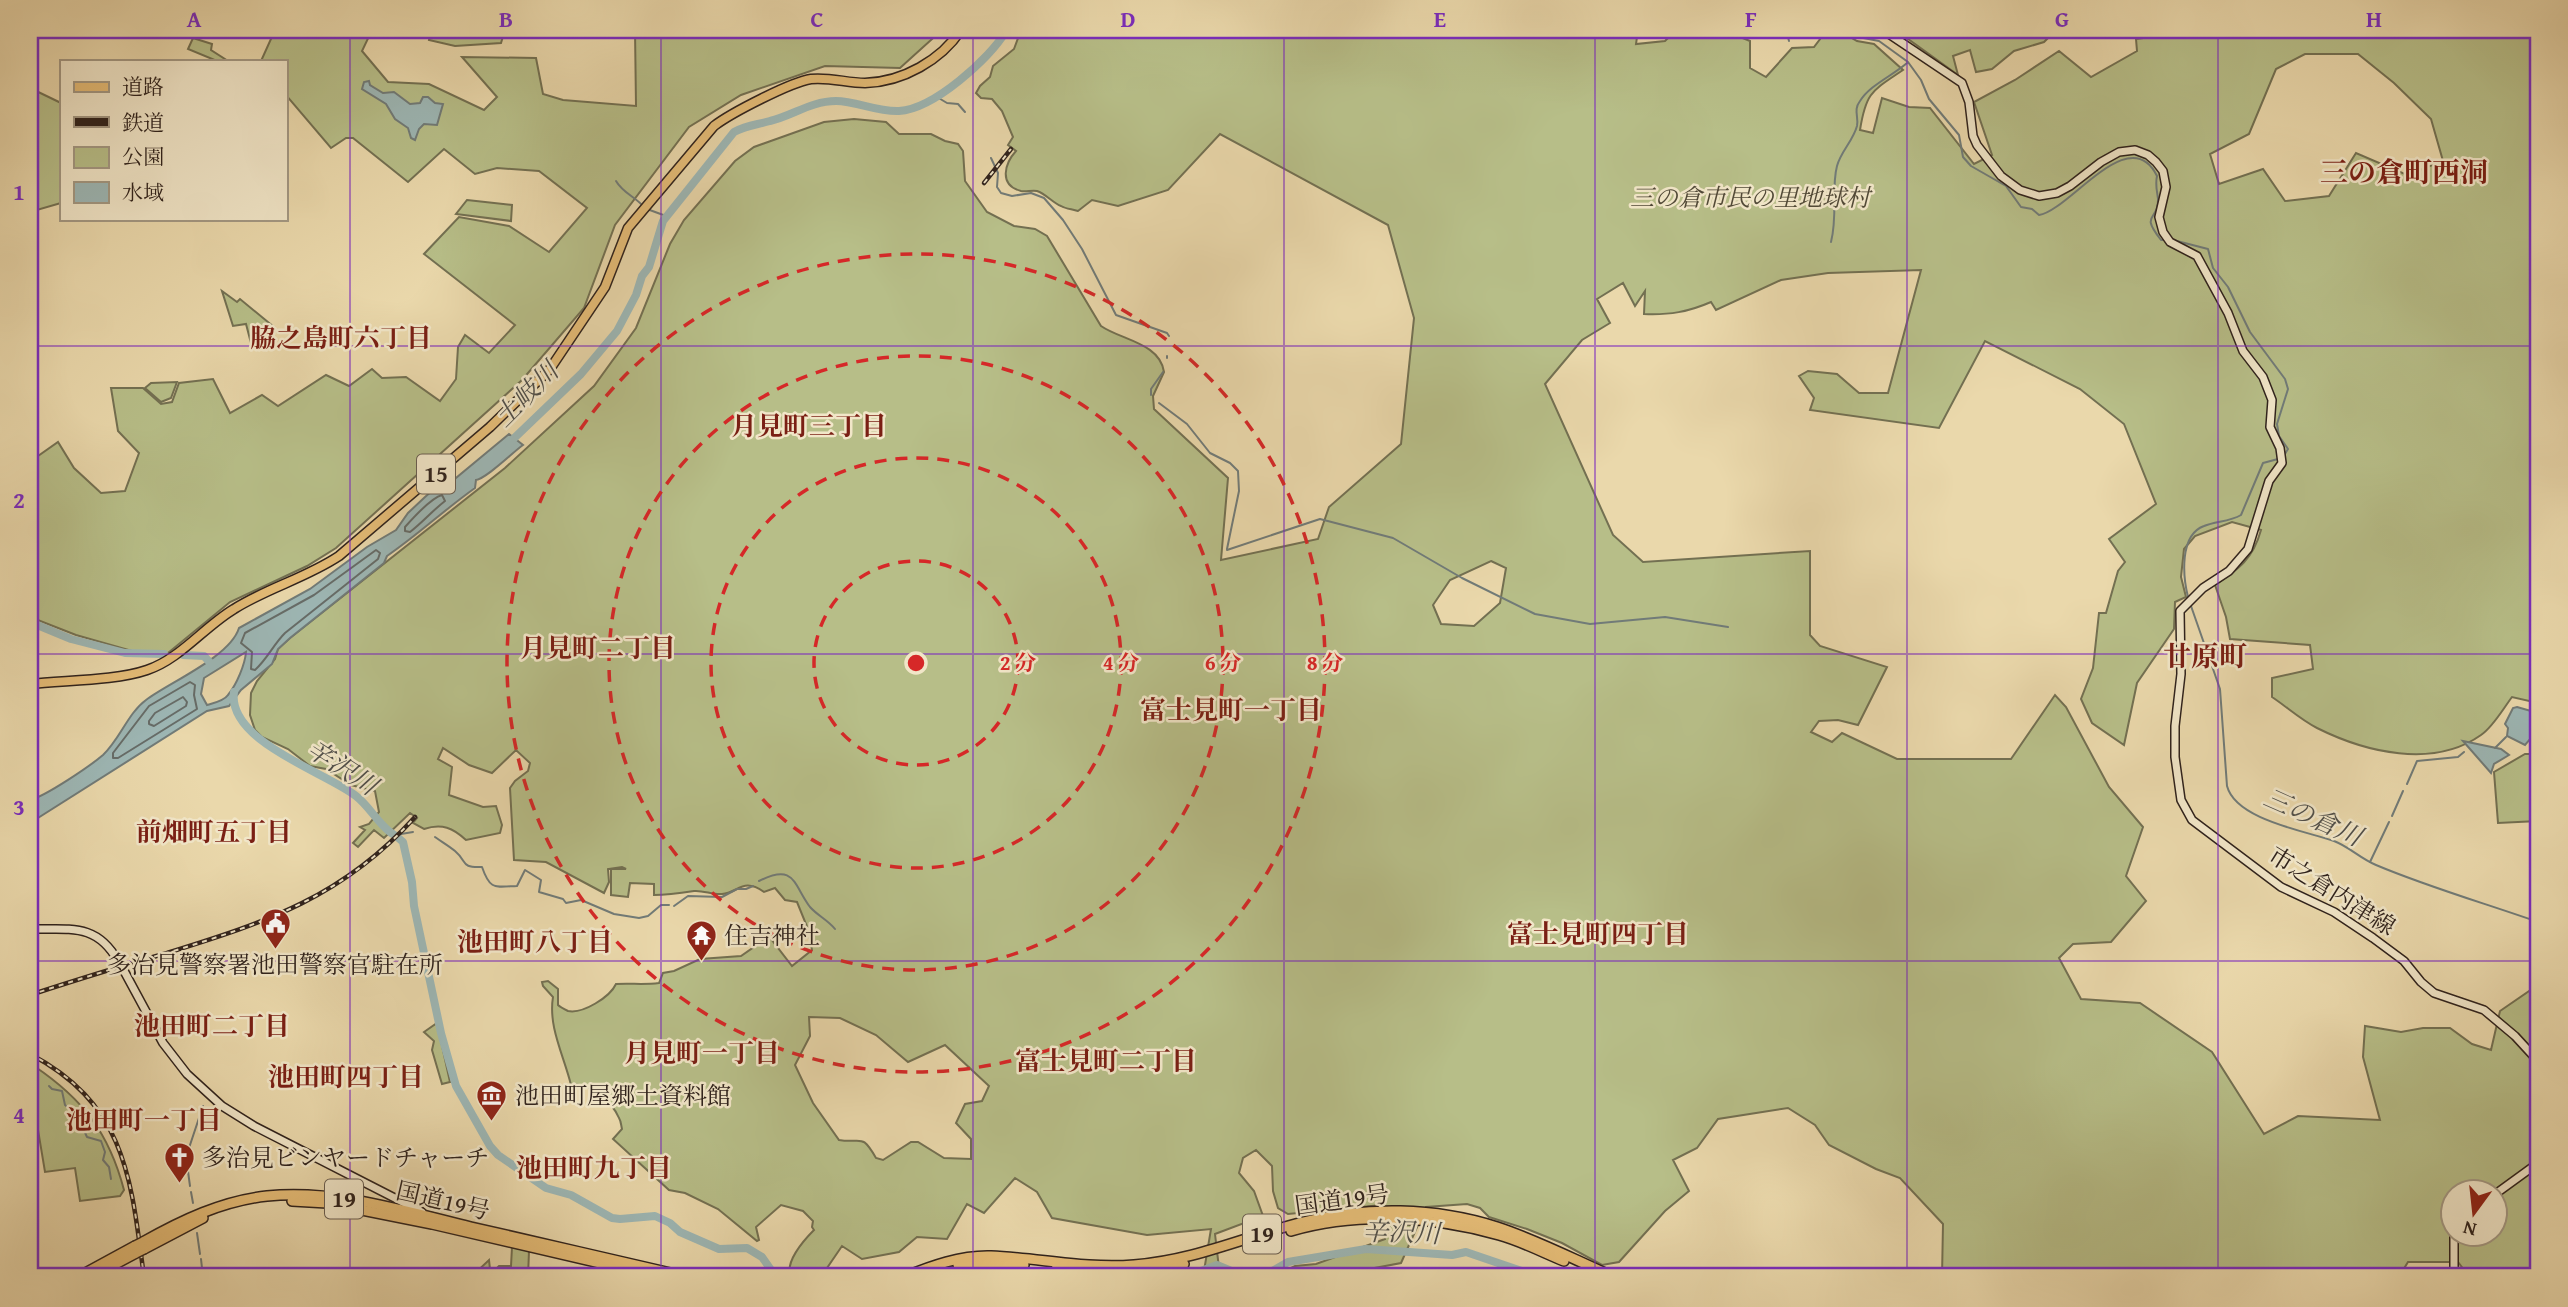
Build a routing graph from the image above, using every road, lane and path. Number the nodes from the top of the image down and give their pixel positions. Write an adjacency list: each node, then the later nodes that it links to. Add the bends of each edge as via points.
1 (961, 30): 3 (main road, 15, via 945,51 909,72 866,83 811,79 714,126 628,229 605,287 550,369 339,556 232,610 149,670)
2 (1883, 30): 5 (main road, 市之倉内津線, via 1962,83 1977,145 2001,176 2021,190 2039,196 2057,193 2119,152 2135,150 2156,162 2166,187 2159,217 2163,232 2170,242 2197,256 2272,400 2270,427 2282,462 2269,481 2248,549 2180,611 2181,674 2174,741 2181,800 2192,820 2281,887 2373,937 2434,993 2484,1010)
3 (30, 684)
4 (30, 929): 8 (main road, via 81,930 106,942 163,1044 222,1106)
5 (2538, 1061)
6 (2538, 1163): 7 (main road)
7 (2508, 1185)
8 (434, 1218): 9 (highway, 国道19号 / 19, via 339,1198 275,1196 214,1208 181,1221); 14 (highway, 国道19号 / 19)
9 (140, 1247): 11 (highway, 国道19号 / 19); 12 (highway, 国道19号 / 19); 13 (highway, 国道19号 / 19, via 227,1210 313,1201)
10 (2454, 1248): 19 (main road, via 2454,1268)
11 (78, 1277)
12 (91, 1277)
13 (660, 1277)
14 (688, 1277)
15 (904, 1277): 18 (highway, 国道19号 / 19, via 958,1259 989,1256 1102,1266 1174,1261 1326,1217 1392,1211 1440,1214 1497,1227)
16 (919, 1277): 17 (highway, 国道19号 / 19, via 962,1264 993,1263 1102,1273 1154,1270 1199,1261 1297,1229 1385,1220 1467,1227 1500,1235)
17 (1601, 1277)
18 (1614, 1277)
19 (2461, 1277)

